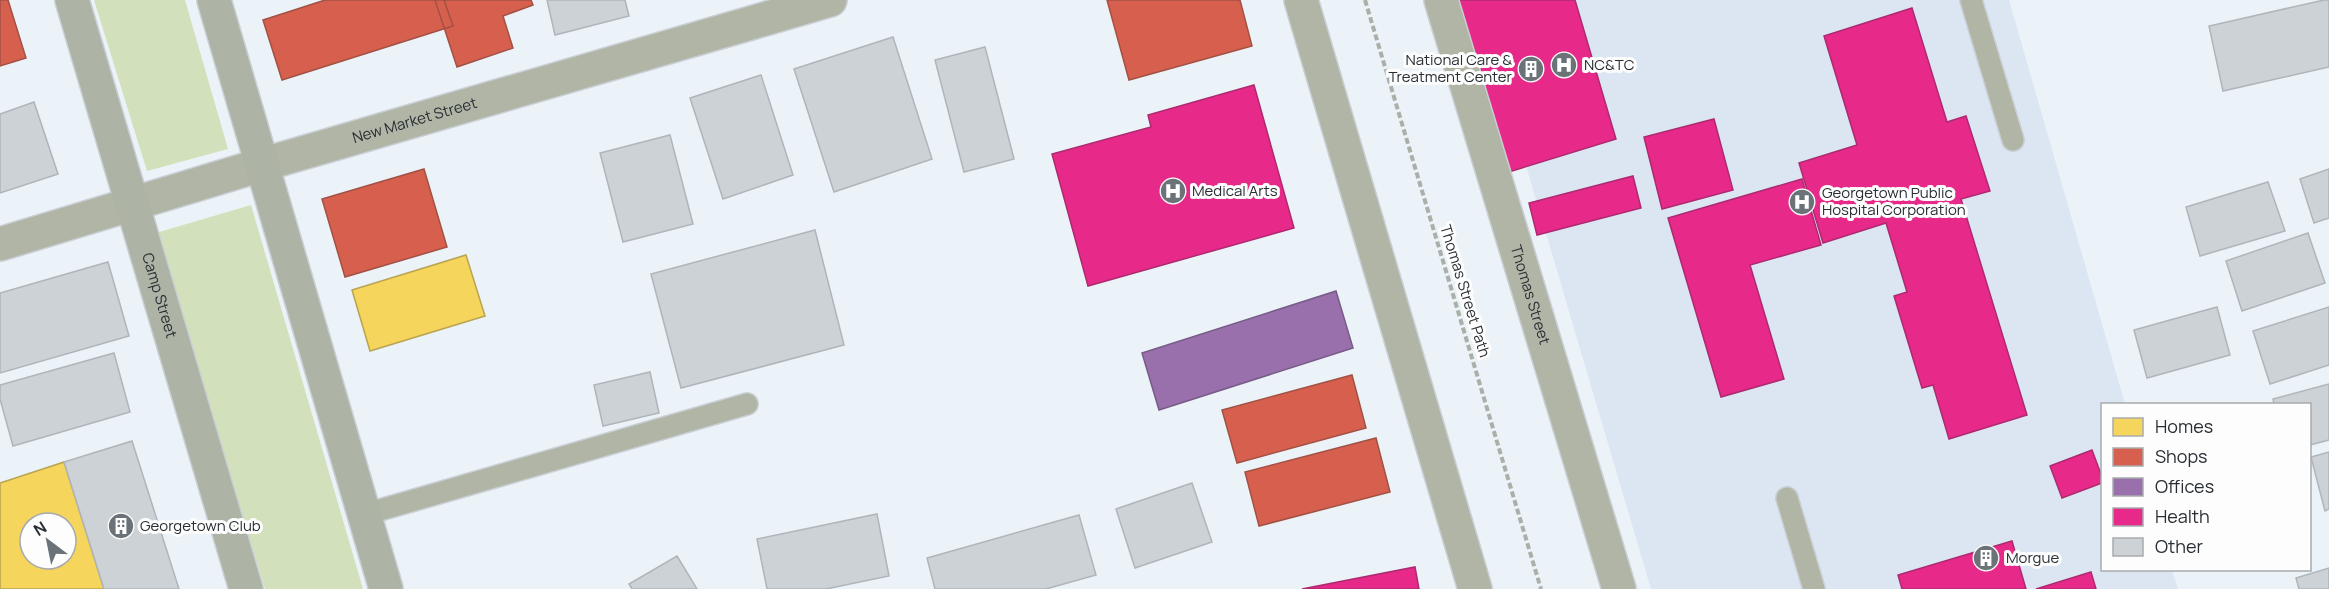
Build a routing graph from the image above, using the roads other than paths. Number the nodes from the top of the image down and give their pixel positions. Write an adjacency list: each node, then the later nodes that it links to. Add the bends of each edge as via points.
1 (72, 0): 9 (main road, Camp Street)
2 (830, 0): 8 (street, New Market Street)
3 (1301, 0): 16 (street)
4 (1441, 0): 17 (street, Thomas Street)
5 (1971, 0): 7 (lane)
6 (219, 1): 8 (main road)
7 (2013, 140)
8 (261, 165): 9 (street, New Market Street); 13 (main road)
9 (131, 204): 10 (street, New Market Street); 14 (main road, Camp Street)
10 (0, 244)
11 (747, 404): 13 (lane)
12 (1787, 498): 18 (lane)
13 (366, 514): 15 (main road)
14 (246, 589)
15 (386, 589)
16 (1475, 589)
17 (1618, 589)
18 (1814, 589)

